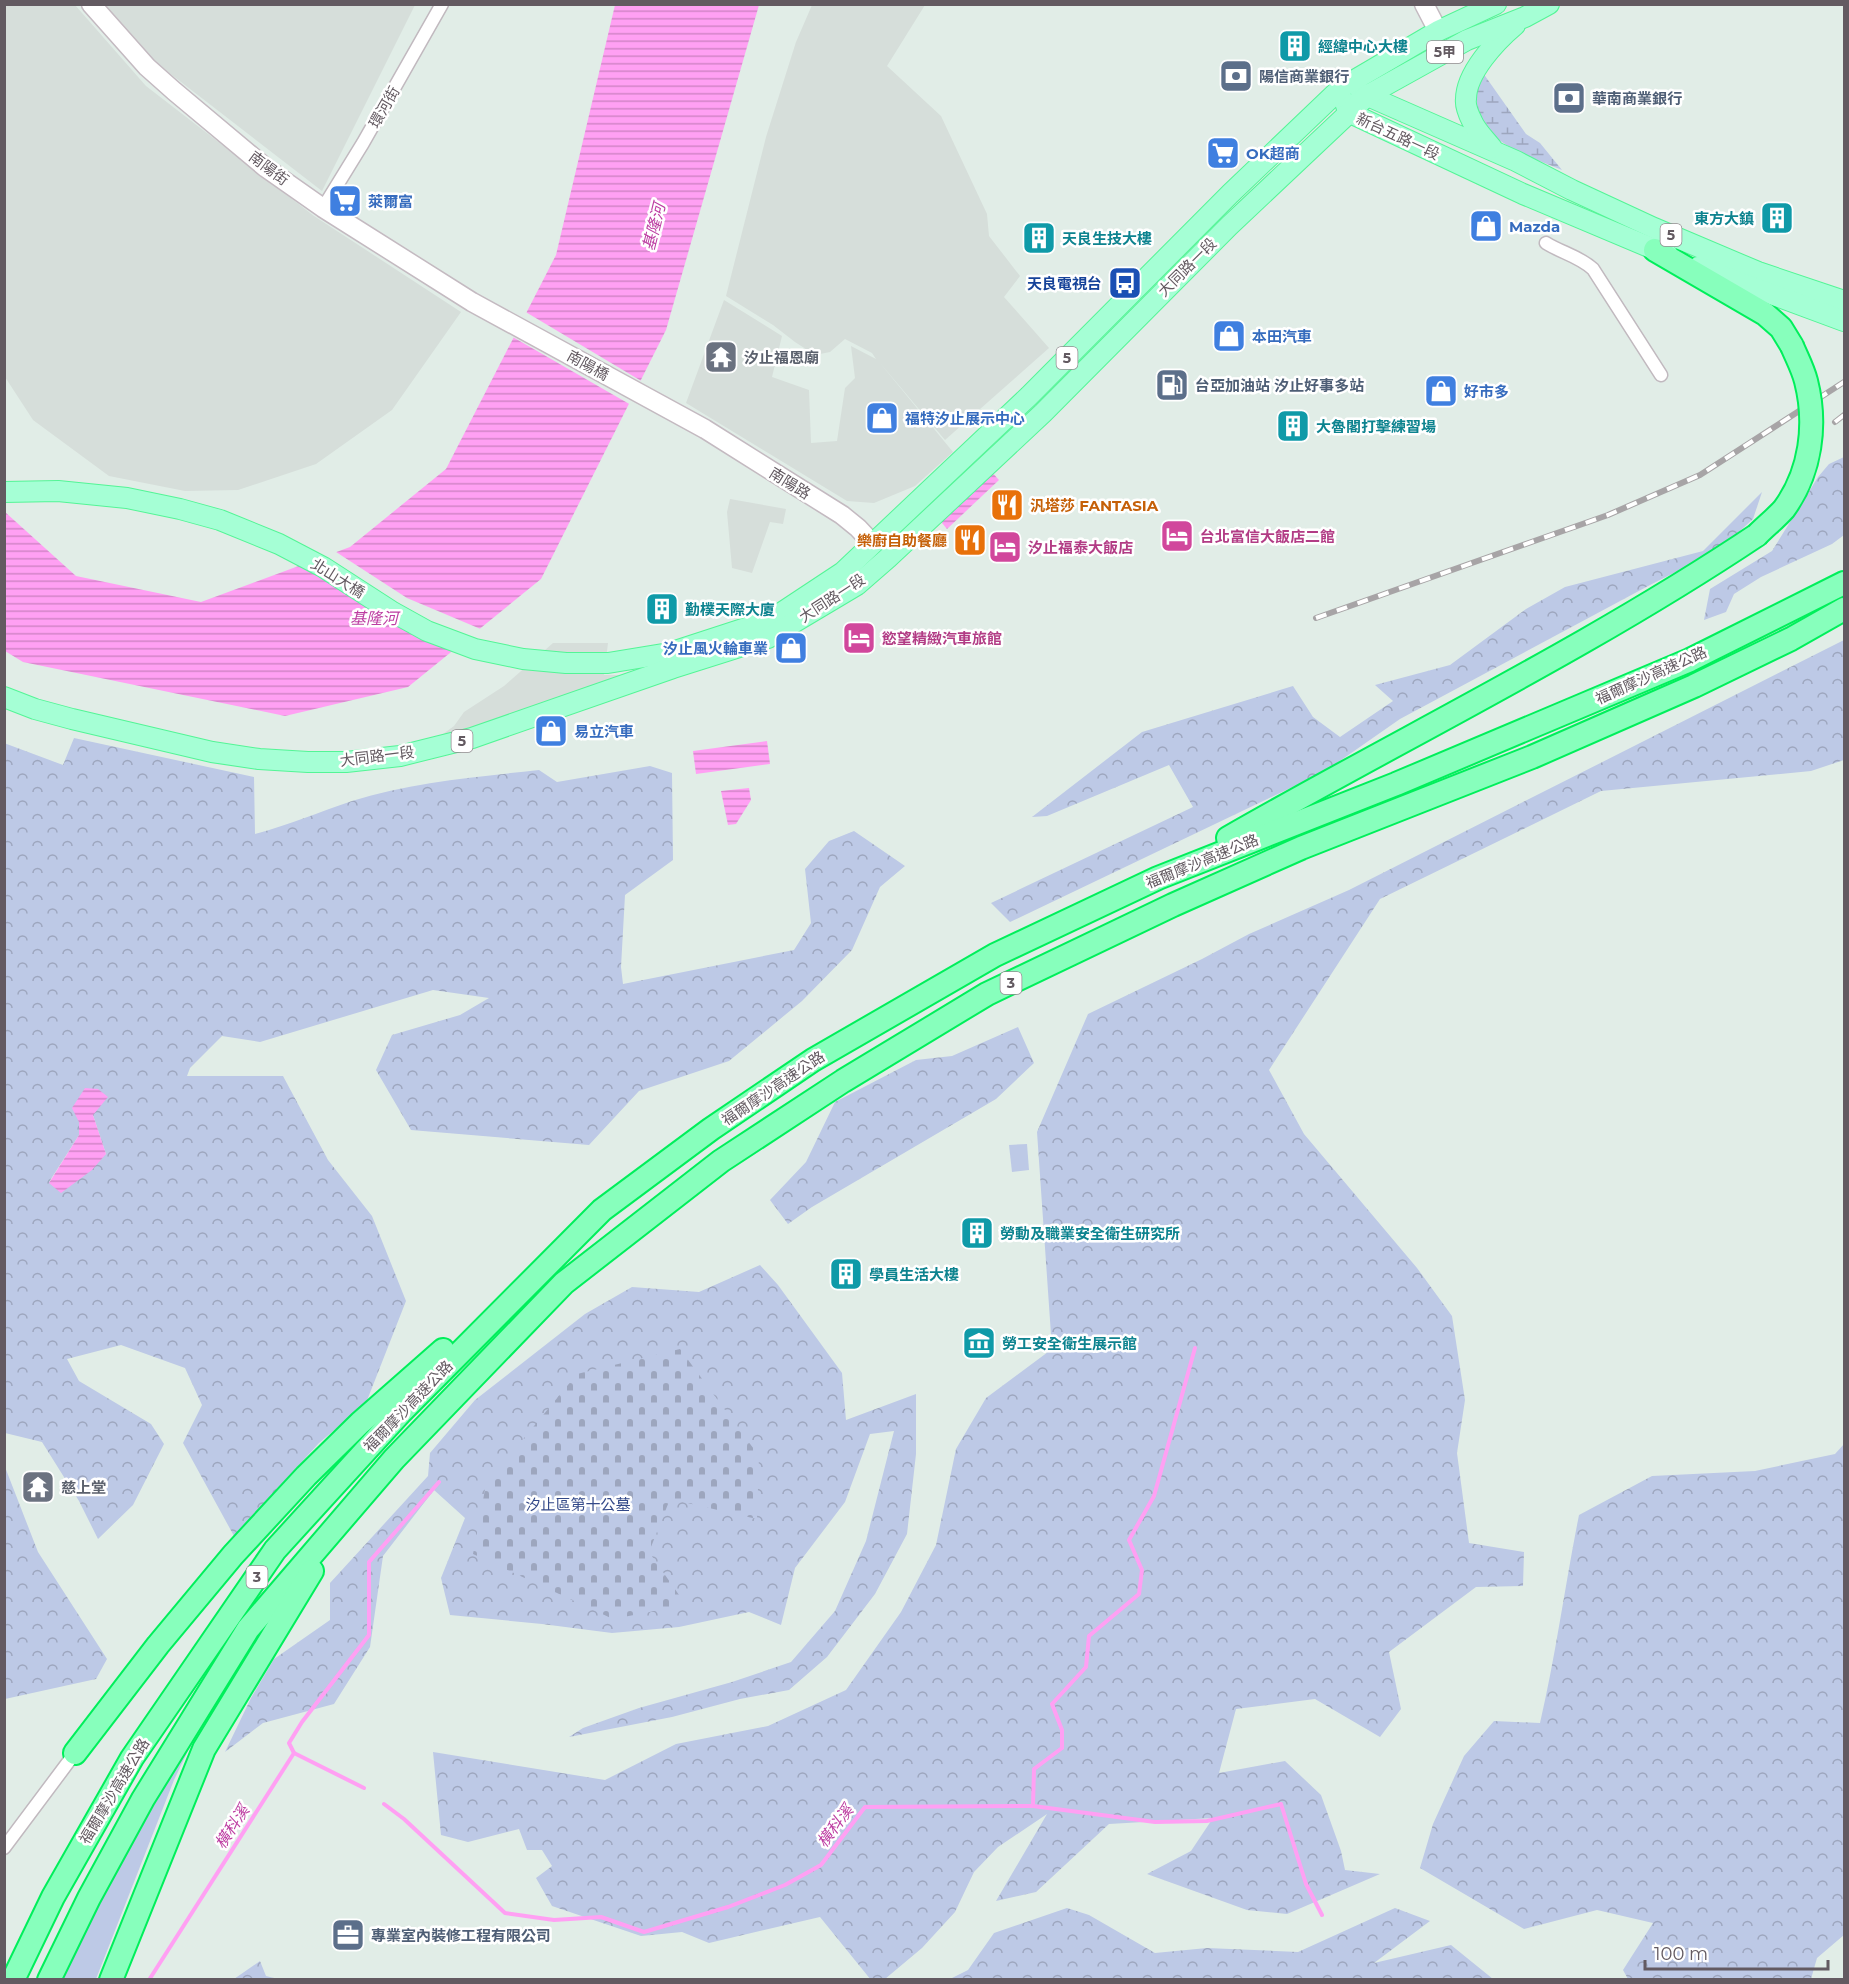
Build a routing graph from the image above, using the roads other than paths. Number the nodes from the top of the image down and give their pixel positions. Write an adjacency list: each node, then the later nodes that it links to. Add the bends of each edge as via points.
1 (91, 4): 12 (street, 南陽街, via 147,67 266,168)
2 (442, 4): 12 (street, 環河街)
3 (1424, 4): 7 (street)
4 (1496, 4): 7 (main road, 大同路一段 / 5甲)
5 (1549, 4): 6 (main road, 大同路一段 / 5甲)
6 (1525, 17): 9 (main road, 大同路一段 / 5甲, via 1467,40); 11 (main road, via 1498,40 1467,87 1465,101 1473,123)
7 (1438, 31): 8 (main road, 大同路一段 / 5甲)
8 (1341, 88): 9 (main road, 新台五路一段 / 5); 10 (main road, 新台五路一段); 21 (main road, 大同路一段 / 5, via 1029,396)
9 (1368, 95): 10 (main road, 大同路一段 / 5甲); 11 (main road, 新台五路一段 / 5)
10 (1348, 112): 14 (main road, 新台五路一段 / 5, via 1523,194); 22 (main road, 大同路一段 / 5, via 1043,412)
11 (1496, 152): 15 (main road, 新台五路一段 / 5, via 1654,228 1758,272)
12 (323, 208): 16 (street, 南陽街)
13 (1546, 243): 18 (street, via 1593,268)
14 (1655, 250): 17 (main road, 新台五路一段 / 5); 29 (highway, bridge, via 1766,314 1792,346 1806,380 1811,412 1810,450 1800,481 1783,509 1757,535 1707,568 1554,658)
15 (1838, 299)
16 (472, 302): 19 (street, 南陽橋)
17 (1838, 319)
18 (1662, 375)
19 (705, 429): 21 (street, 南陽路, via 842,515)
20 (4, 492): 27 (main road, 北山大橋 / 5, via 58,491 127,498 220,520 323,567 427,631 475,649 567,663 608,663)
21 (872, 543): 22 (street); 27 (main road, 大同路一段 / 5, via 843,572 781,613)
22 (888, 558): 28 (main road, 大同路一段 / 5, via 857,585 768,638 472,738 400,756 308,762 212,752 72,719)
23 (1845, 583): 29 (highway, 福爾摩沙高速公路 / 3, via 1680,664 1396,784)
24 (1845, 609): 26 (highway, 福爾摩沙高速公路 / 3)
25 (1845, 623): 26 (highway)
26 (1791, 639): 31 (highway, 福爾摩沙高速公路 / 3, via 1532,757 1301,848 1173,904 987,994 843,1081 721,1161 564,1283)
27 (669, 653)
28 (4, 697)
29 (1158, 878): 30 (highway, 福爾摩沙高速公路 / 3, via 995,955 813,1060 702,1136 602,1210)
30 (578, 1233): 32 (highway, via 360,1423 306,1476 232,1555); 34 (highway, 福爾摩沙高速公路 / 3, via 401,1412 275,1550 132,1758 53,1897)
31 (348, 1511): 35 (highway, 福爾摩沙高速公路 / 3, via 248,1629 143,1799 88,1898); 36 (highway, via 204,1749)
32 (75, 1753): 33 (street)
33 (4, 1848)
34 (13, 1980)
35 (49, 1980)
36 (111, 1980)

